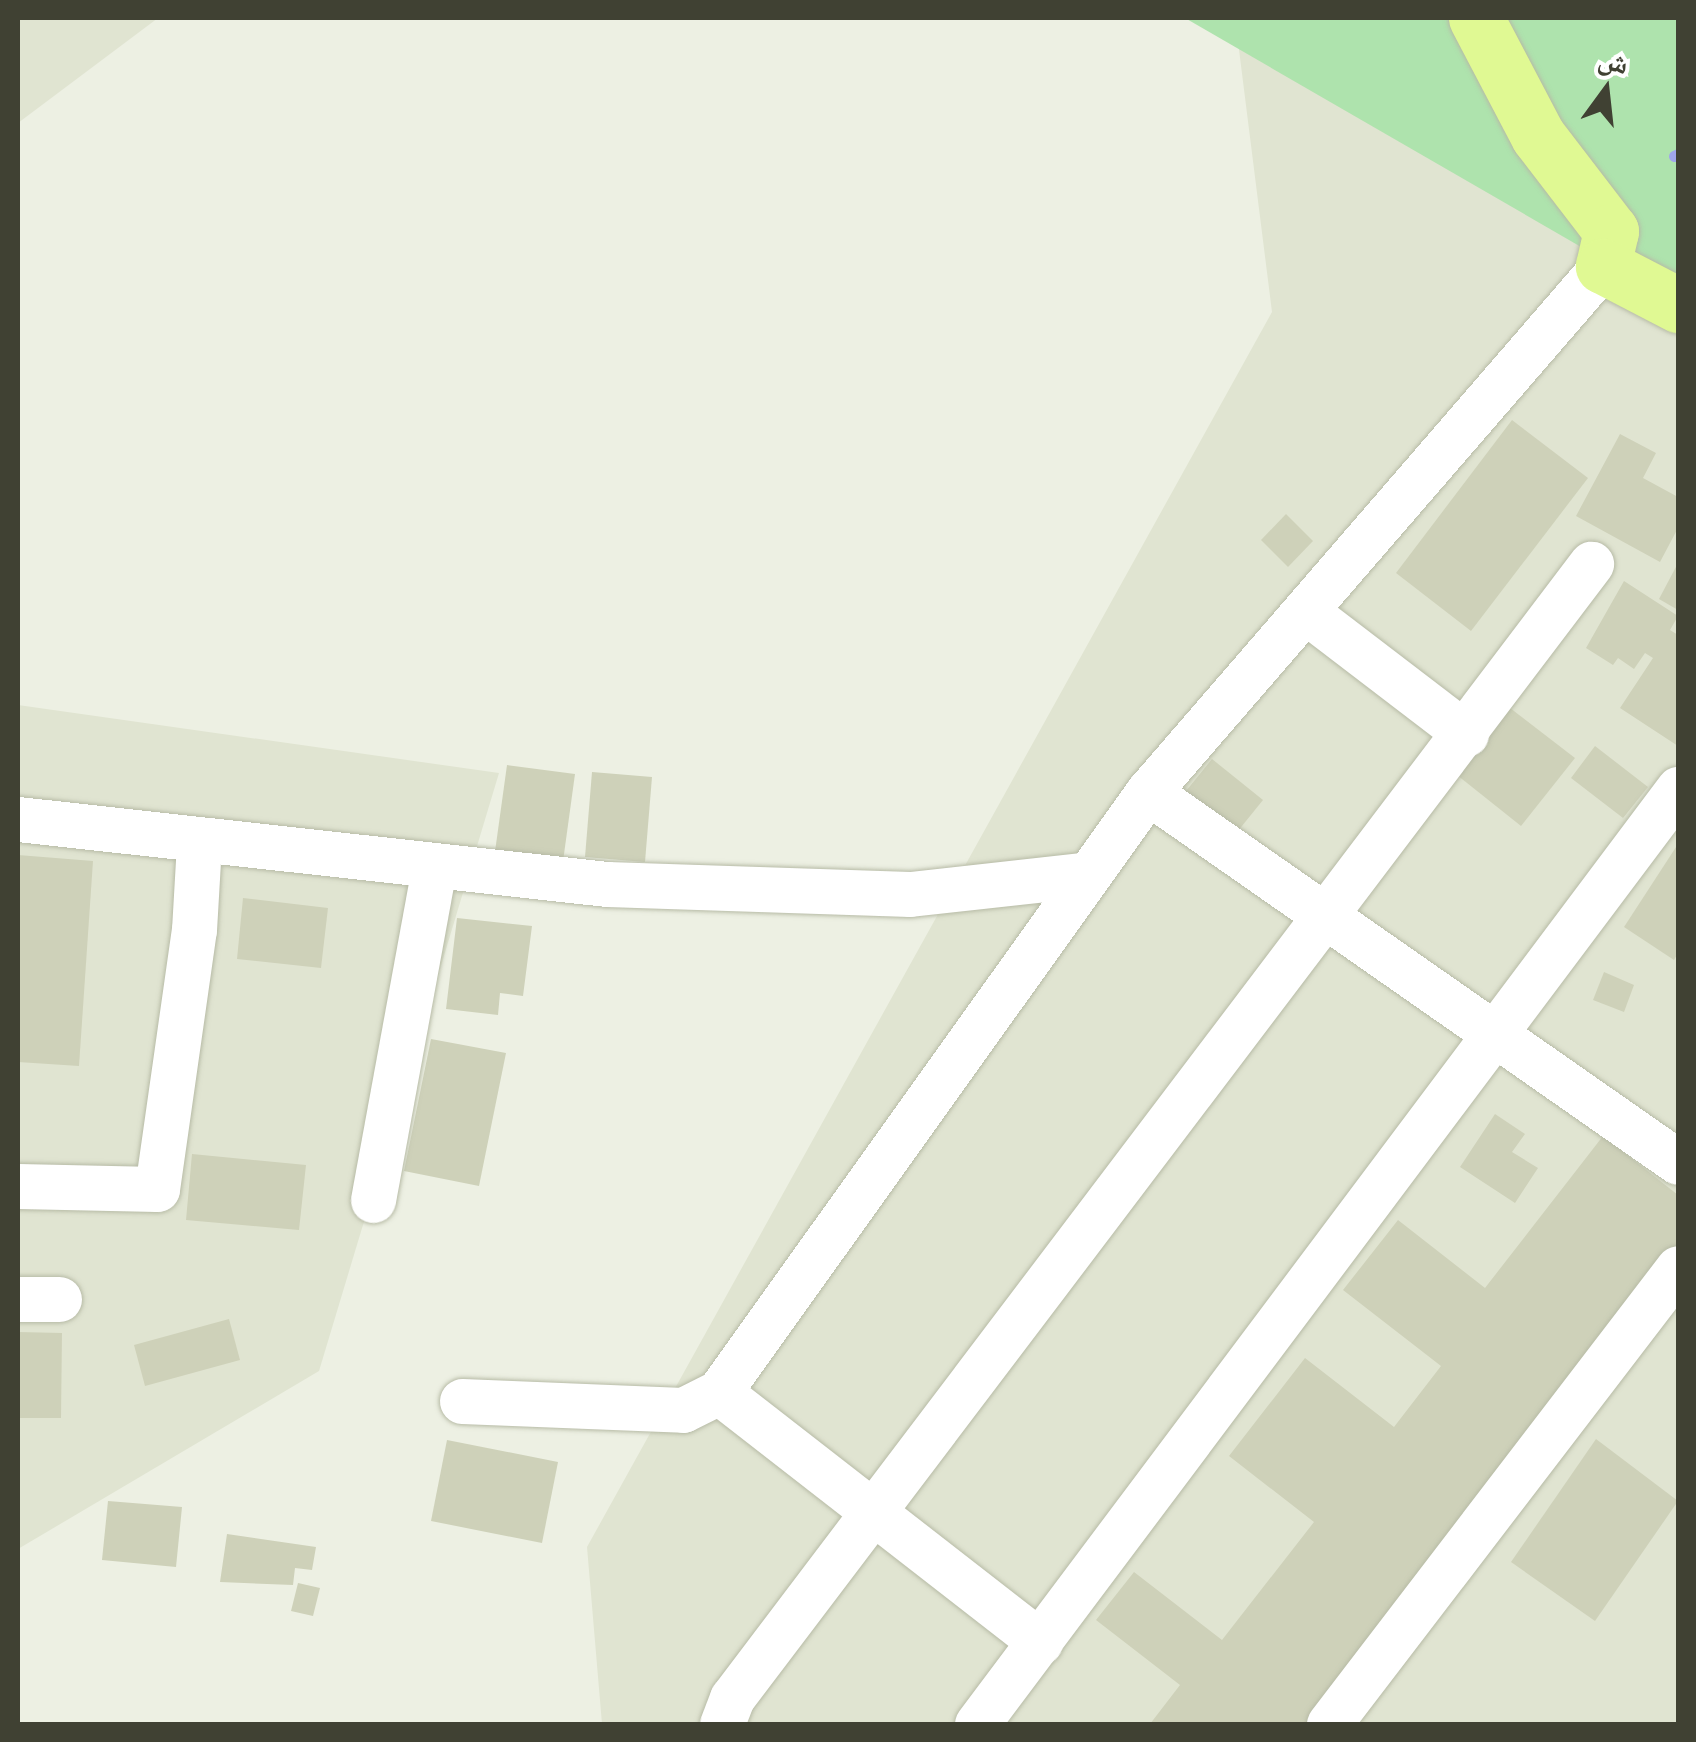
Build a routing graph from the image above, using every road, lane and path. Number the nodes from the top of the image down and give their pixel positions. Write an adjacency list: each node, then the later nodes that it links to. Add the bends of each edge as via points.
1 (1476, 18): 2 (main road, via 1538,136 1610,231)
2 (1603, 266): 3 (main road); 5 (street)
3 (1678, 305)
4 (1590, 564): 6 (street)
5 (1308, 613): 6 (street); 8 (street)
6 (1466, 734): 13 (street)
7 (1678, 789): 14 (street)
8 (1148, 792): 12 (street); 13 (street)
9 (18, 818): 10 (street)
10 (199, 842): 11 (street); 16 (street, via 194,930 157,1189)
11 (434, 866): 12 (street, via 607,884 910,894); 17 (street)
12 (1083, 874): 19 (street)
13 (1327, 917): 14 (street); 21 (street)
14 (1496, 1033): 15 (street); 22 (street)
15 (1678, 1162)
16 (18, 1186)
17 (374, 1200)
18 (1678, 1268): 25 (street)
19 (719, 1392): 20 (street, via 682,1410); 21 (street)
20 (462, 1401)
21 (872, 1512): 22 (street); 23 (street, via 732,1698)
22 (1040, 1642): 24 (street)
23 (722, 1724)
24 (977, 1724)
25 (1329, 1724)

